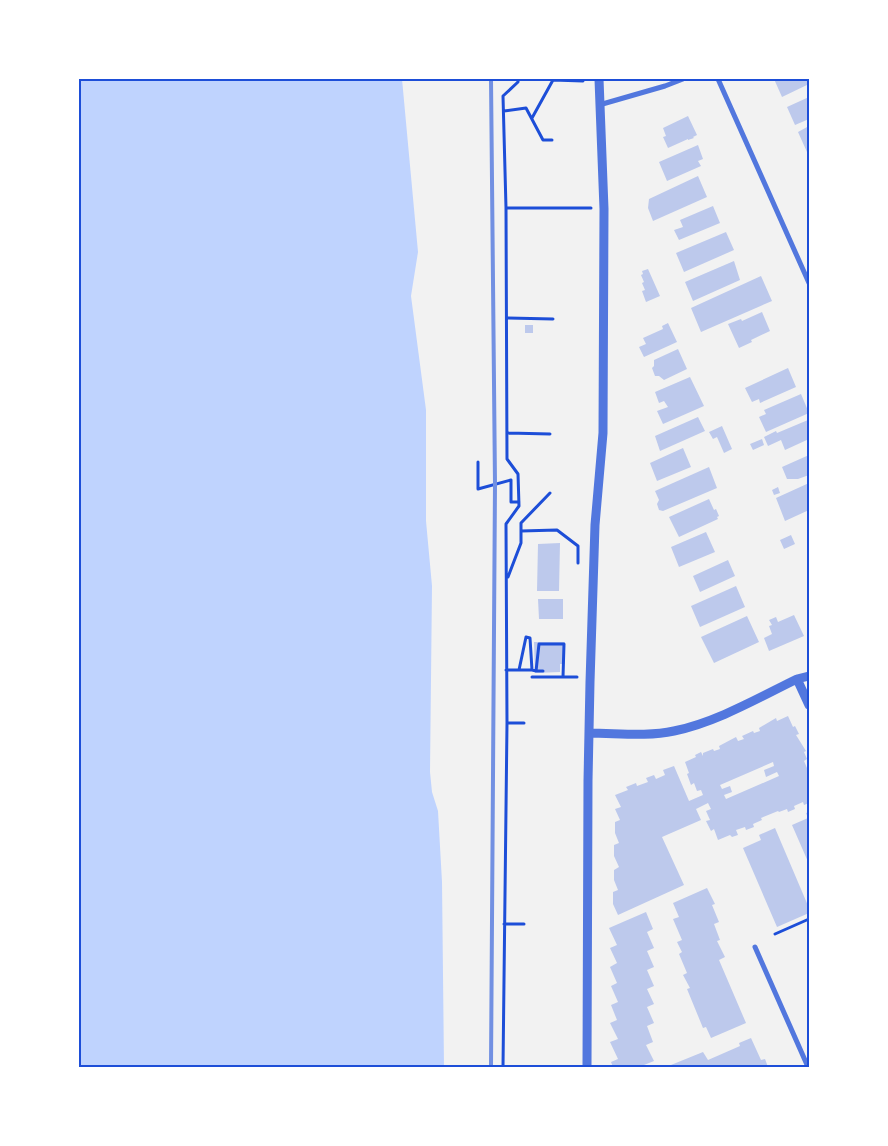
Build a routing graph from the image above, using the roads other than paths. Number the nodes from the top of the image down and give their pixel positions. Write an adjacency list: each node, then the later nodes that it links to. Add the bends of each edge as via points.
1 (599, 79): 4 (street)
2 (683, 79): 4 (street)
3 (718, 79): 5 (street)
4 (599, 106): 10 (street, via 604,208 602,433 595,525)
5 (809, 283)
6 (809, 668): 8 (street)
7 (809, 676): 8 (street)
8 (798, 679): 9 (street); 10 (street, via 712,719 672,732)
9 (809, 705)
10 (589, 733): 12 (street)
11 (755, 947): 13 (street)
12 (587, 1067)
13 (808, 1067)

